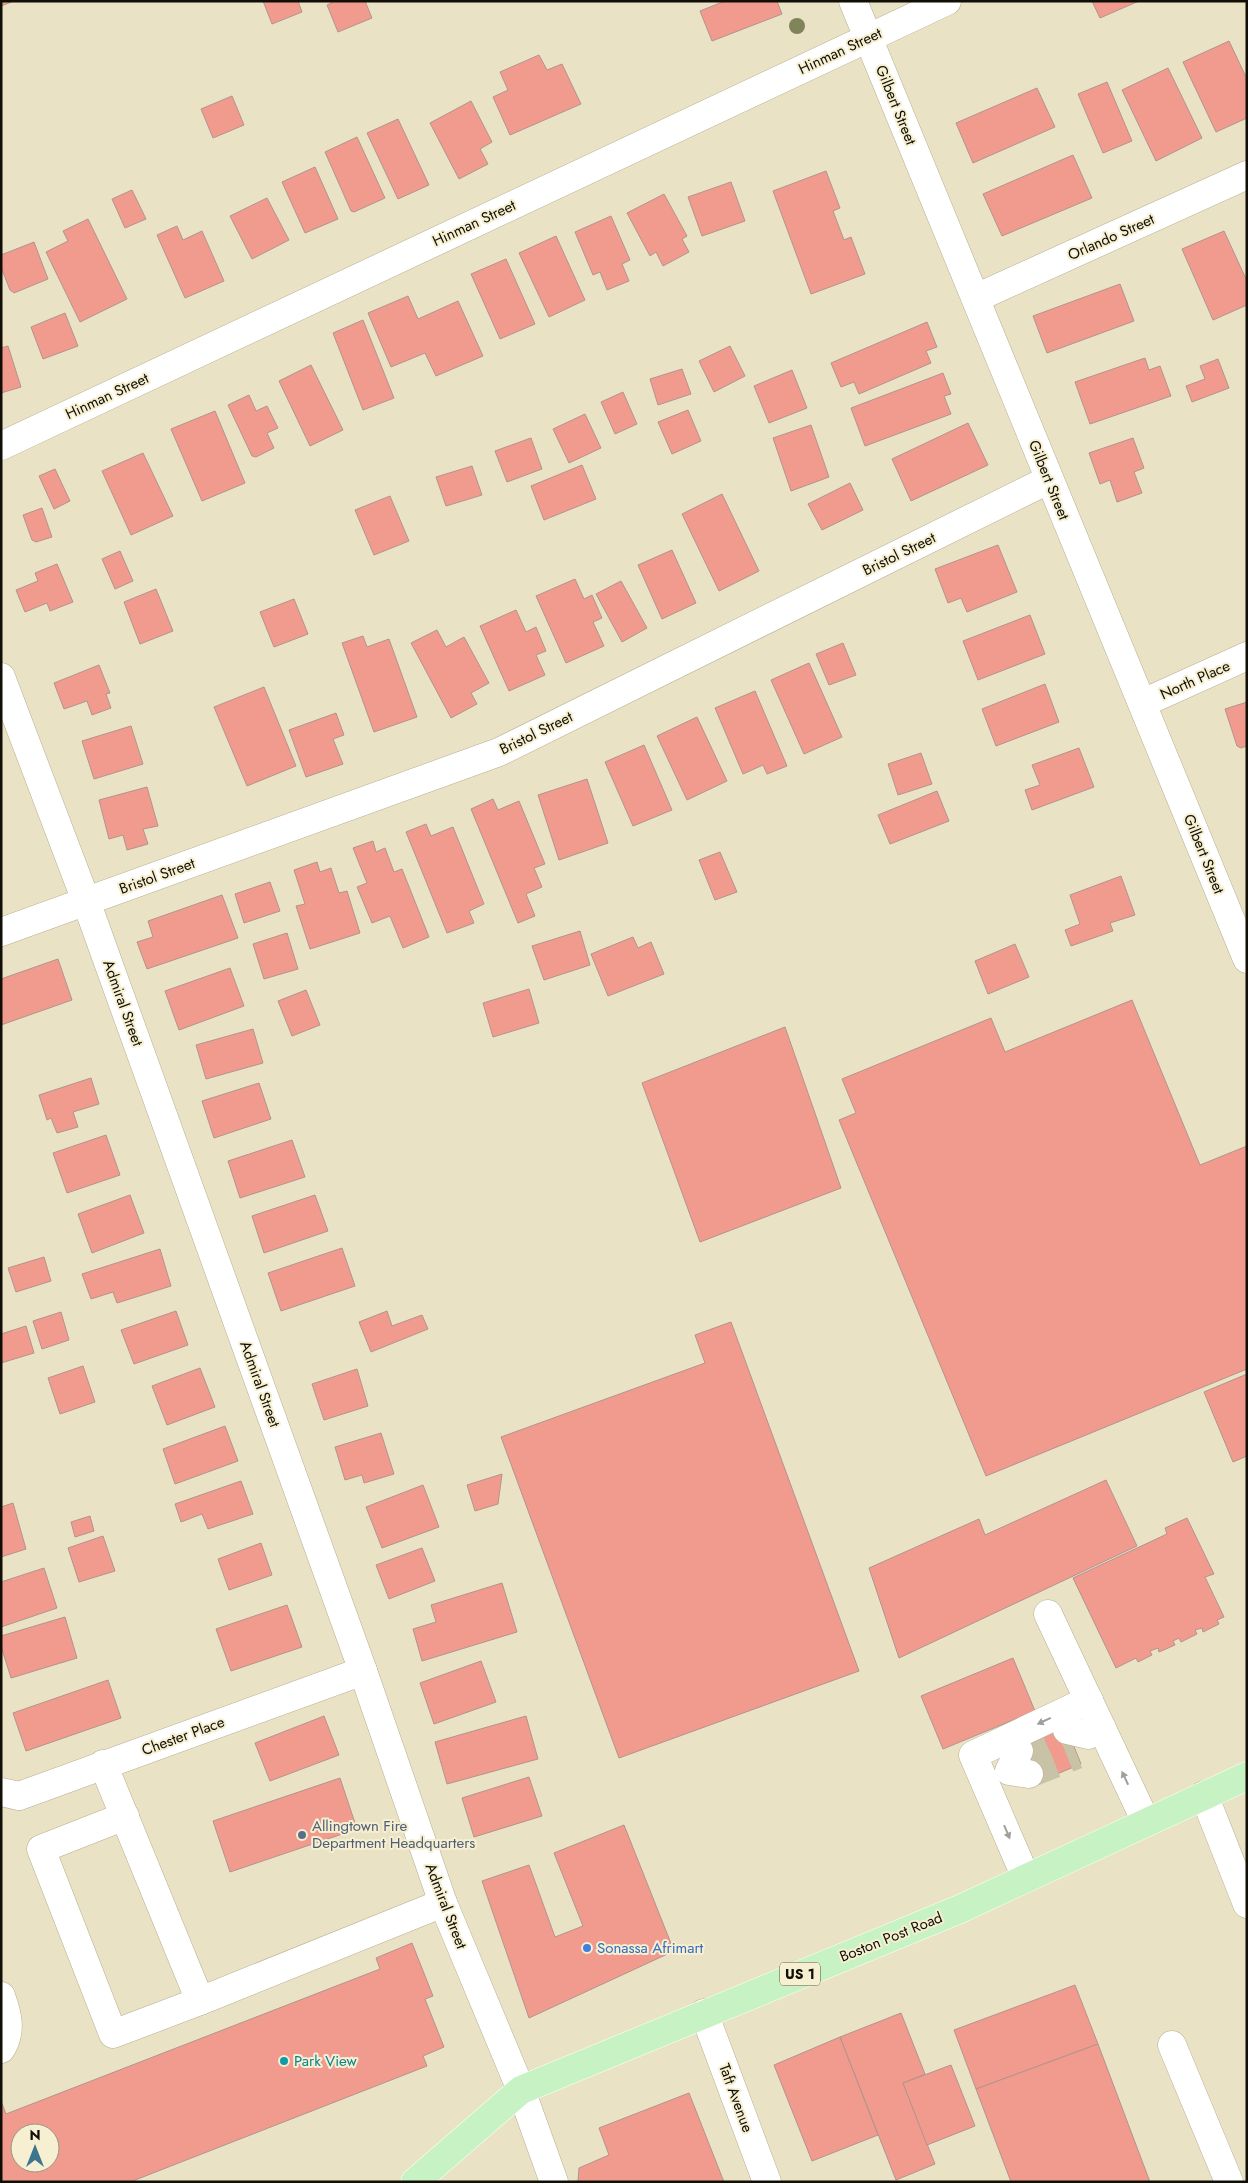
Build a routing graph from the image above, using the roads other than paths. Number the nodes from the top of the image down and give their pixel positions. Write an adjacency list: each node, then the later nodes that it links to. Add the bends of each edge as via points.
1 (853, 1): 3 (street, Gilbert Street)
2 (947, 1): 3 (street, Hinman Street)
3 (868, 37): 5 (street, Gilbert Street); 6 (street, Hinman Street)
4 (1247, 176): 5 (street, Orlando Street)
5 (976, 298): 7 (street, Gilbert Street)
6 (1, 446)
7 (1048, 480): 10 (street, Gilbert Street); 11 (street, Bristol Street, via 499,752)
8 (1247, 656): 10 (street, North Place)
9 (1, 677): 11 (street, Admiral Street)
10 (1143, 703): 13 (street, Gilbert Street)
11 (86, 901): 12 (street, Bristol Street); 15 (street, Admiral Street)
12 (1, 932)
13 (1247, 959)
14 (1048, 1614): 16 (street)
15 (364, 1671): 17 (street, Chester Place); 24 (street, Admiral Street)
16 (1089, 1700): 22 (street, one-way to 16, via 1083,1737); 23 (street, one-way to 23, via 973,1755 1011,1769)
17 (104, 1764): 19 (street, Chester Place, via 19,1796); 21 (street)
18 (1247, 1776): 20 (main road, Boston Post Road / US 1)
19 (1, 1792)
20 (1204, 1795): 22 (main road, Boston Post Road / US 1); 25 (street)
21 (124, 1816): 27 (street); 27 (street, via 41,1849 113,2034)
22 (1146, 1822): 23 (main road, Boston Post Road / US 1)
23 (1026, 1878): 28 (main road, Boston Post Road / US 1, via 960,1909)
24 (443, 1903): 27 (street); 31 (street, Admiral Street)
25 (1247, 1904)
26 (1, 1996): 30 (street, via 7,2012 8,2037)
27 (200, 2001)
28 (704, 2013): 31 (main road, Boston Post Road / US 1); 34 (street, Taft Avenue)
29 (1172, 2045): 35 (street)
30 (1, 2050)
31 (521, 2090): 32 (main road, Boston Post Road / US 1); 33 (street, Admiral Street)
32 (416, 2182)
33 (554, 2182)
34 (767, 2182)
35 (1229, 2182)

